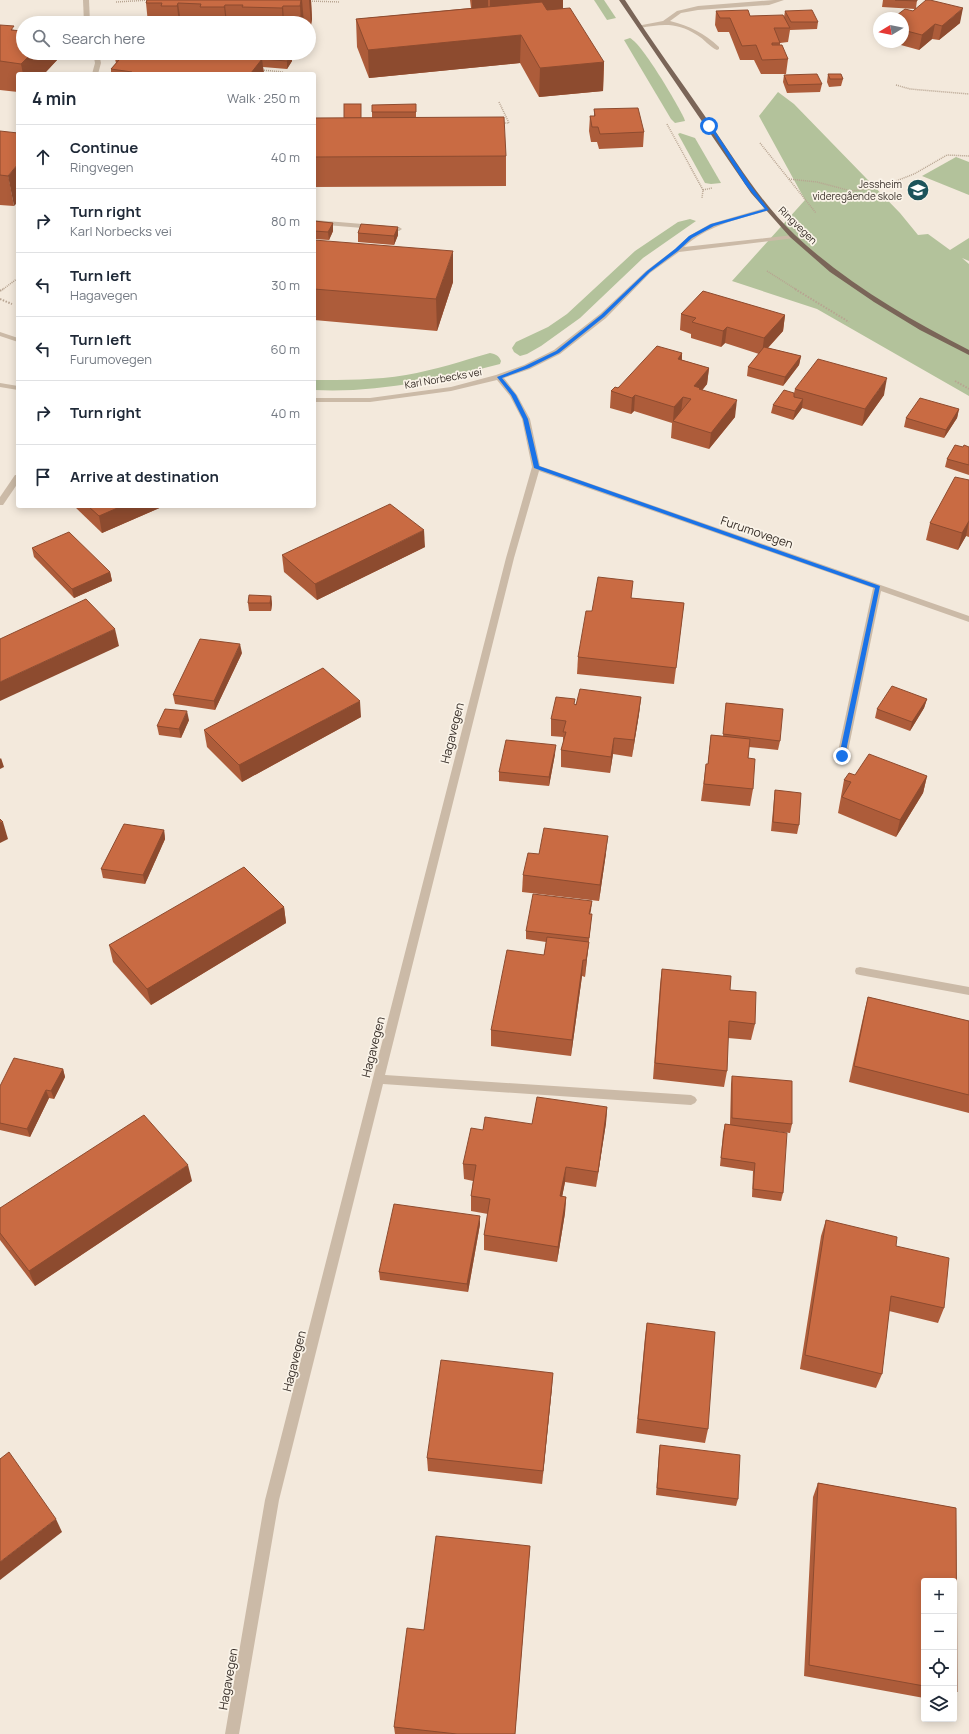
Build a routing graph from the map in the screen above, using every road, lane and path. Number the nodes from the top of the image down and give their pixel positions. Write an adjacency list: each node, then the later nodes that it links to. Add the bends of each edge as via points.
1 (86, 0): 6 (street)
2 (622, 0): 8 (main road, Ringvegen)
3 (781, 0): 7 (street, via 769,4 685,10)
4 (301, 1): 5 (path)
5 (340, 2)
6 (86, 16)
7 (665, 22): 8 (street); 9 (street, via 690,28 704,35)
8 (640, 26): 21 (main road, Ringvegen, via 747,184)
9 (717, 48)
10 (97, 60): 12 (street)
11 (259, 70): 13 (path)
12 (96, 72)
13 (283, 72)
14 (896, 85): 15 (path, via 910,89)
15 (969, 94)
16 (499, 102): 17 (path, via 509,123)
17 (501, 123)
18 (666, 123): 20 (path, via 703,190)
19 (969, 156): 22 (path, via 947,155 914,174 878,188 858,191 789,179)
20 (701, 202)
21 (768, 209): 25 (main road, Ringvegen); 26 (street, Karl Norbecks vei, via 712,225 691,237)
22 (817, 214)
23 (316, 222): 24 (street)
24 (398, 229)
25 (793, 237): 26 (street); 33 (main road, Ringvegen, via 820,261 865,293 926,331)
26 (676, 250): 34 (street, Karl Norbecks vei, via 648,272 603,316 557,352)
27 (16, 279): 28 (path)
28 (0, 291)
29 (0, 300): 30 (path)
30 (16, 305)
31 (0, 334): 32 (street)
32 (16, 339)
33 (969, 353)
34 (499, 377): 37 (street, Karl Norbecks vei, via 451,389 377,399); 38 (street, Hagavegen, via 513,395 526,419)
35 (0, 385): 36 (street)
36 (16, 388)
37 (316, 400)
38 (536, 467): 41 (street, Furumovegen); 46 (street, Hagavegen, via 510,558)
39 (16, 480): 40 (street)
40 (0, 503)
41 (878, 587): 42 (street, Furumovegen); 43 (street)
42 (969, 619)
43 (842, 756)
44 (860, 971): 45 (street)
45 (969, 991)
46 (378, 1079): 47 (street); 48 (street, Hagavegen, via 272,1500)
47 (691, 1100)
48 (232, 1734)

